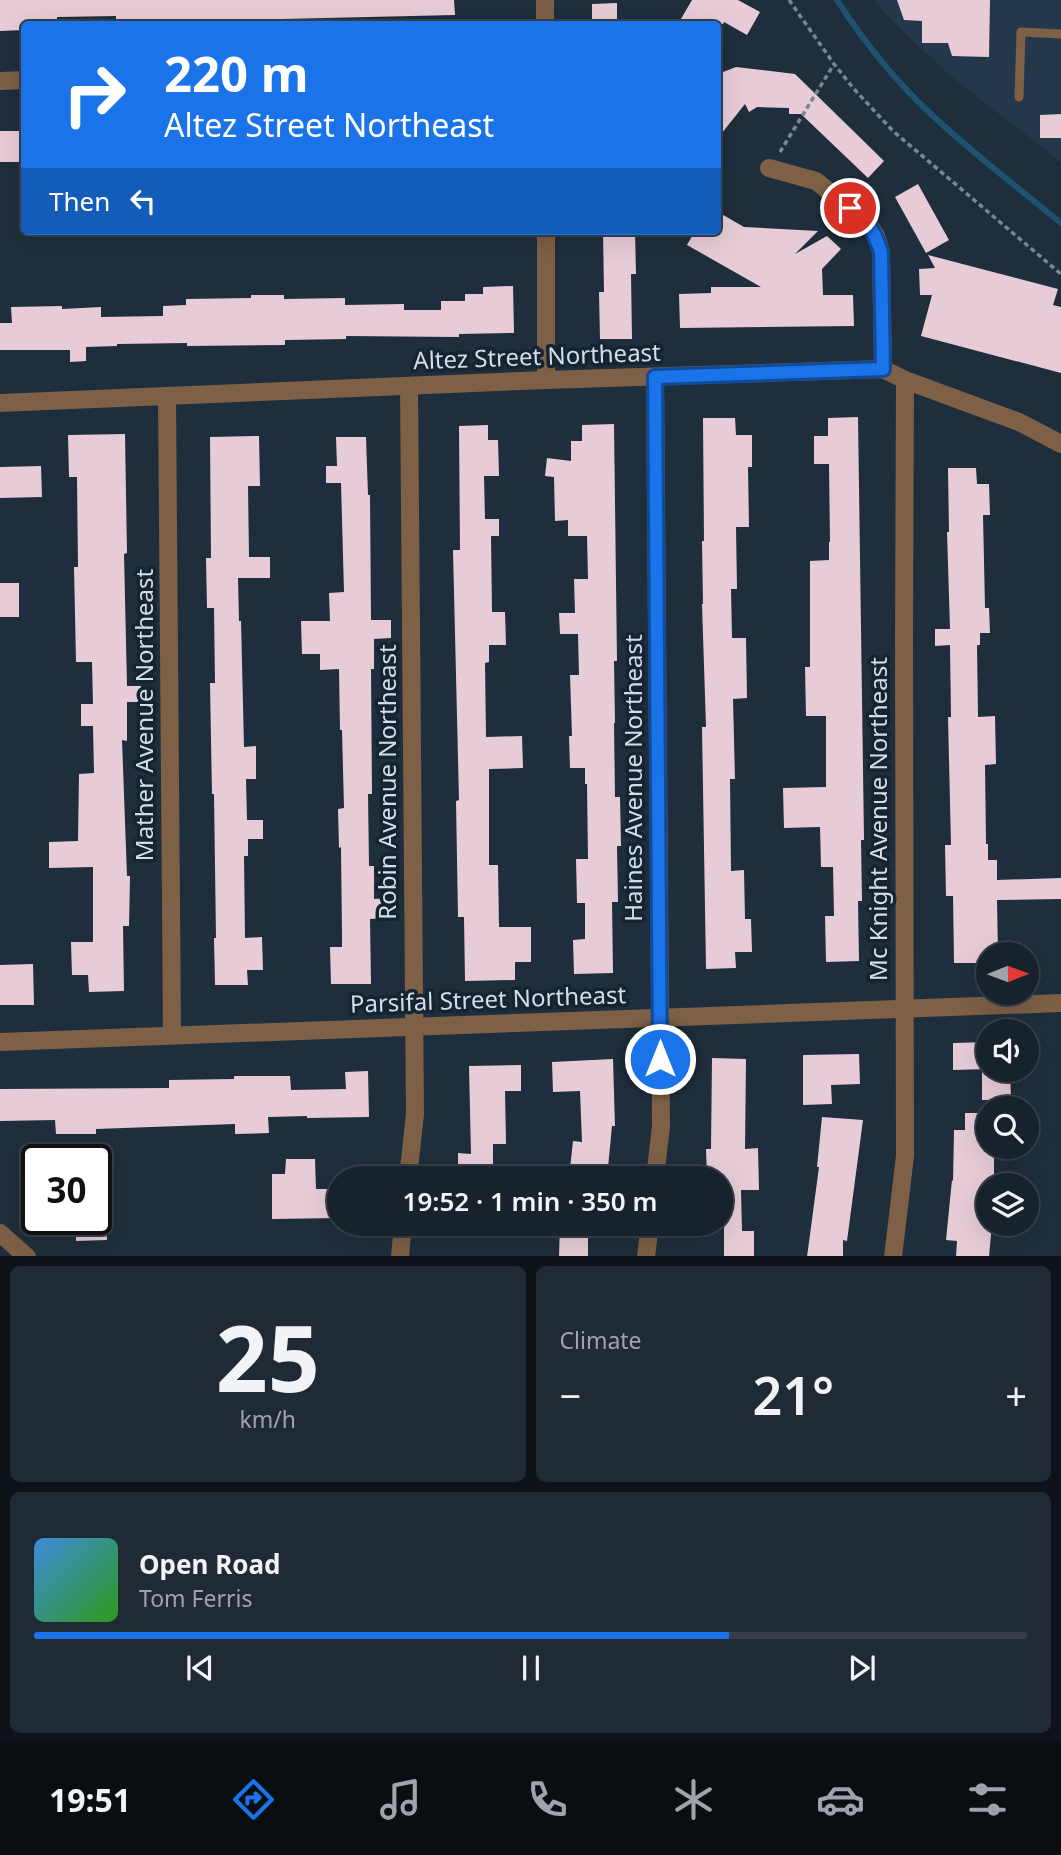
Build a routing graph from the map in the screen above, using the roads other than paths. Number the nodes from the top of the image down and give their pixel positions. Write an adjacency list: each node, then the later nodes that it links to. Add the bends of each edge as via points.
1 (545, 0): 2 (street)
2 (545, 21)
3 (1061, 34): 6 (lane, via 1021,32)
4 (21, 80): 5 (street)
5 (0, 81)
6 (1019, 97)
7 (769, 168): 9 (street, via 816,181 867,221 876,236 881,252)
8 (546, 235): 11 (street)
9 (883, 369): 10 (street, Altez Street Northeast); 12 (street, Altez Street Northeast)
10 (655, 377): 11 (street, Altez Street Northeast); 19 (street, Haines Avenue Northeast)
11 (546, 380): 13 (street, Altez Street Northeast)
12 (905, 380): 16 (street, Altez Street Northeast, via 1019,422); 18 (street, Mc Knight Avenue Northeast)
13 (409, 386): 14 (street, Altez Street Northeast); 20 (street, Robin Avenue Northeast)
14 (167, 396): 15 (street, Altez Street Northeast); 21 (street, Mather Avenue Northeast)
15 (0, 403)
16 (1061, 443)
17 (1061, 1003): 18 (street, Parsifal Street Northeast)
18 (904, 1009): 19 (street, Parsifal Street Northeast); 31 (street, Mc Knight Avenue Northeast, via 905,1156)
19 (660, 1018): 20 (street, Parsifal Street Northeast); 24 (street, Haines Avenue Northeast, via 661,1126)
20 (414, 1028): 21 (street, Parsifal Street Northeast); 23 (street, Robin Avenue Northeast, via 415,1114)
21 (172, 1035): 22 (street, Parsifal Street Northeast)
22 (0, 1042)
23 (409, 1166)
24 (656, 1166)
25 (0, 1233): 28 (street)
26 (402, 1236): 29 (street)
27 (648, 1236): 30 (street)
28 (27, 1256)
29 (400, 1256)
30 (646, 1256)
31 (893, 1256)

